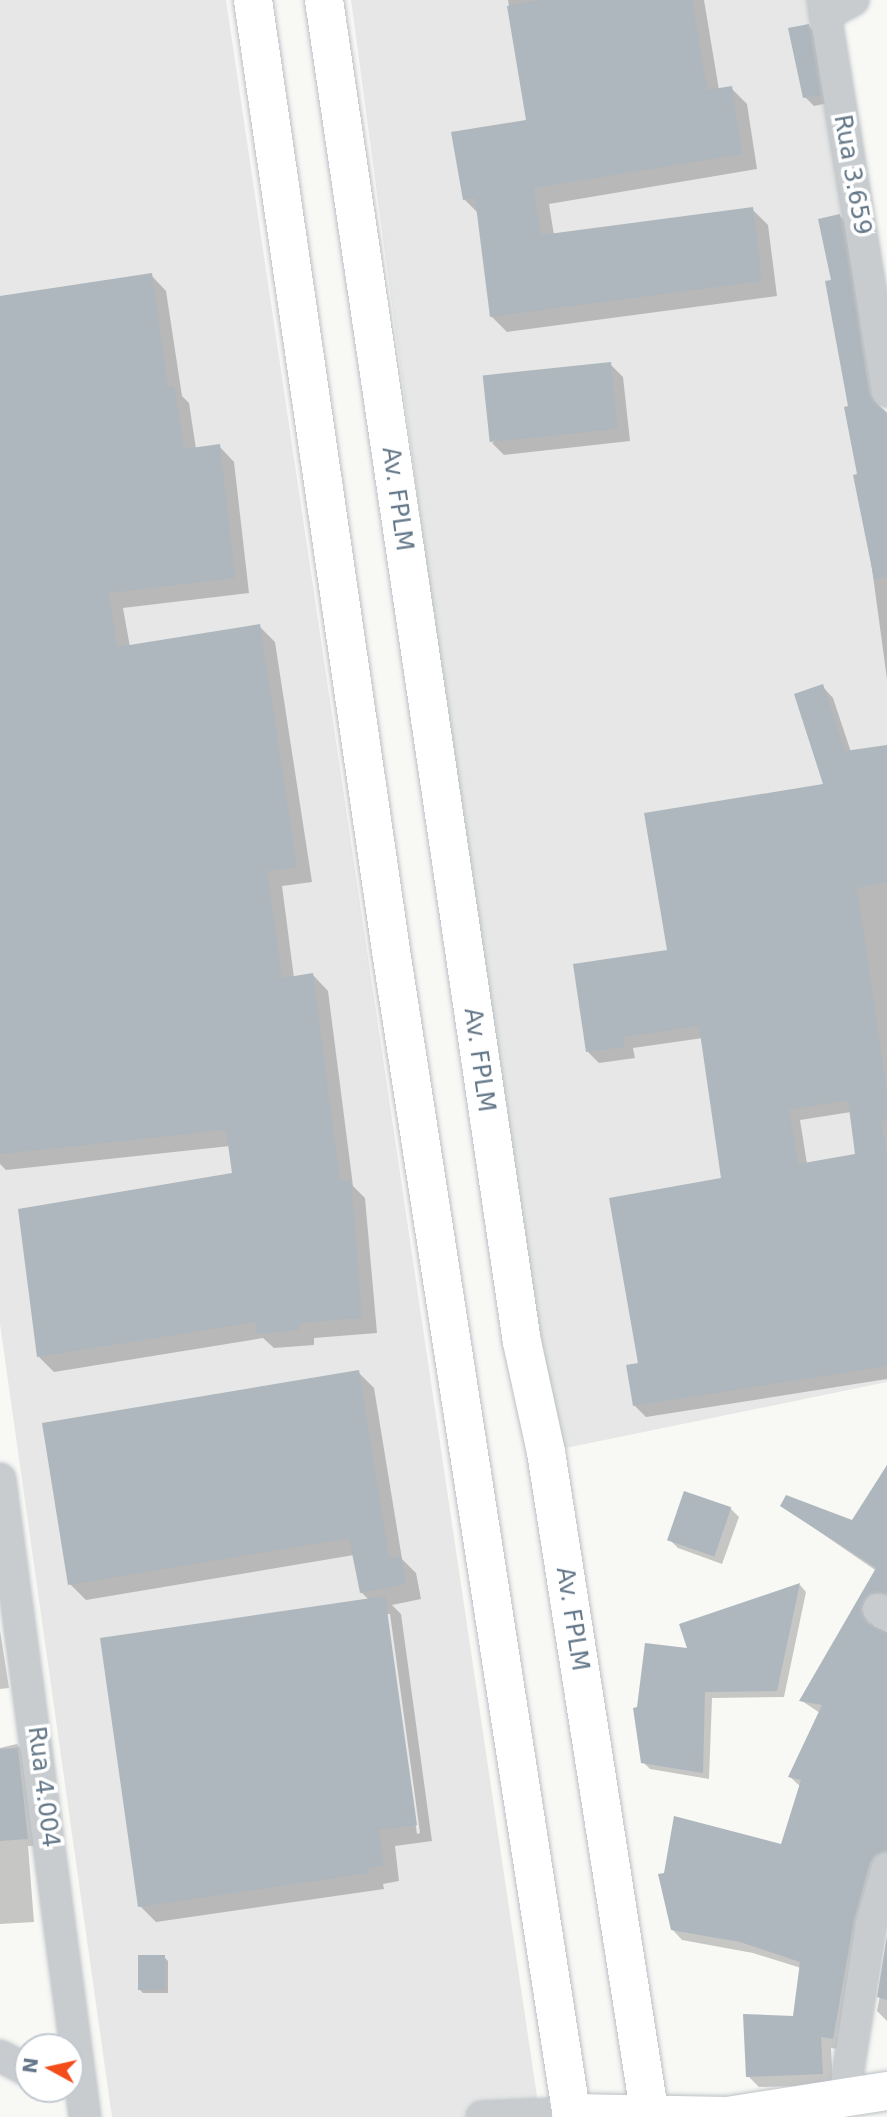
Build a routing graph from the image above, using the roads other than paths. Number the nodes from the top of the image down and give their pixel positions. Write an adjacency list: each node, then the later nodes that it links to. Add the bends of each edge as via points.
1 (253, 0): 11 (main road, via 395,978)
2 (324, 0): 13 (main road, Av. FPLM, via 522,1342 546,1452)
3 (853, 0): 4 (street)
4 (824, 7): 5 (street, Rua 3.659)
5 (887, 392)
6 (0, 1479): 8 (street, Rua 4.004)
7 (887, 1868): 10 (street, via 872,1924)
8 (70, 2033)
9 (887, 2091): 10 (main road)
10 (844, 2097): 13 (main road, via 727,2116)
11 (571, 2115): 12 (street); 13 (main road)
12 (482, 2117)
13 (650, 2117)

